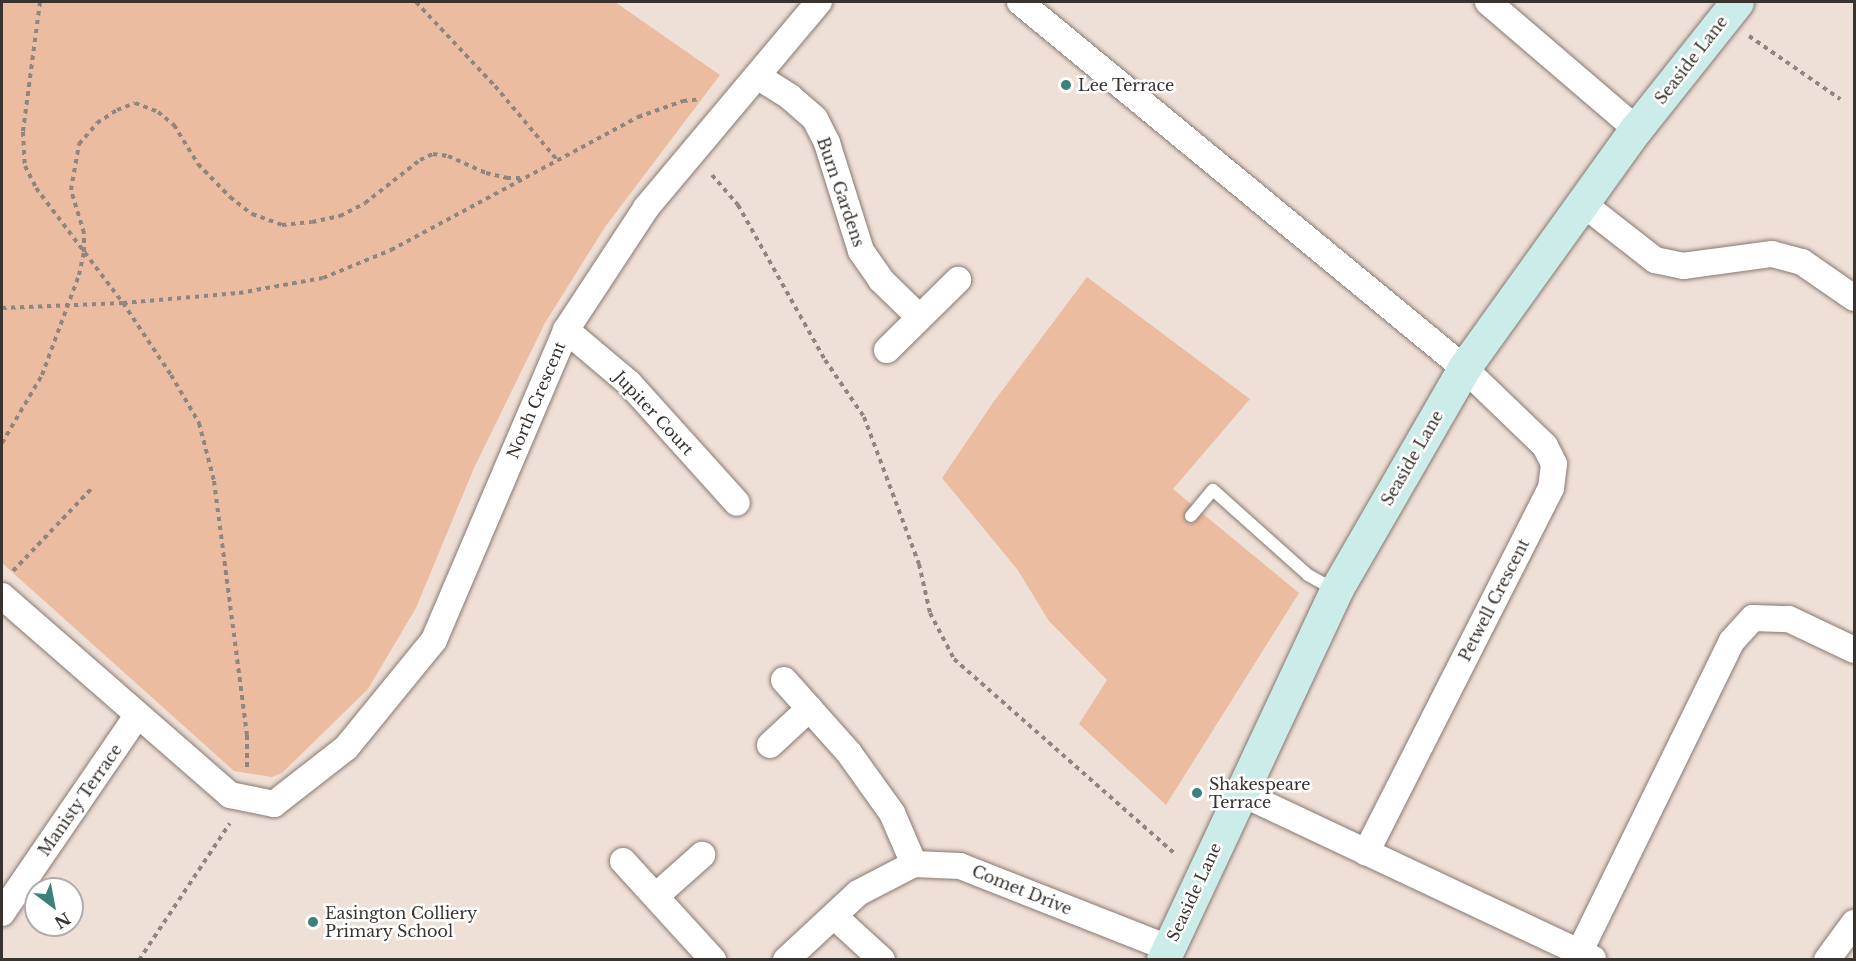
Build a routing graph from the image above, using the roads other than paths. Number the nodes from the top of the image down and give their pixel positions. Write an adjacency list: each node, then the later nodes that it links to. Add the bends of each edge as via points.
1 (819, 2): 5 (street, North Crescent)
2 (1020, 2): 13 (street, Petwell Crescent)
3 (1488, 2): 6 (street)
4 (1731, 10): 6 (main road, Seaside Lane)
5 (750, 85): 10 (street, Burn Gardens, via 790,97 814,119 827,143 861,251 881,280); 11 (street, North Crescent, via 646,208)
6 (1636, 129): 7 (main road, Seaside Lane)
7 (1582, 203): 9 (street, via 1655,260 1683,266 1772,254 1802,262); 13 (main road, Seaside Lane)
8 (958, 280): 10 (street)
9 (1854, 298)
10 (918, 316): 12 (street)
11 (566, 330): 14 (street, Jupiter Court, via 628,383); 21 (street, North Crescent, via 434,640 346,748 274,804 230,795)
12 (886, 350)
13 (1464, 368): 17 (main road, Seaside Lane); 24 (street, Petwell Crescent, via 1545,446 1554,464 1551,488)
14 (737, 503)
15 (1191, 516): 17 (lane, via 1213,490 1308,575)
16 (6, 586): 21 (street)
17 (1336, 591): 23 (main road, Seaside Lane)
18 (1854, 650): 33 (street, via 1789,619 1753,618 1731,641)
19 (784, 680): 20 (street)
20 (810, 708): 22 (street); 27 (street, via 849,753 892,813)
21 (137, 716): 29 (street, Manisty Terrace)
22 (770, 745)
23 (1241, 793): 24 (street); 32 (main road, Seaside Lane)
24 (1366, 853): 33 (street)
25 (702, 855): 28 (street)
26 (623, 861): 28 (street)
27 (914, 864): 30 (street, via 858,893); 32 (street, Comet Drive, via 960,866)
28 (656, 897): 34 (street)
29 (2, 913)
30 (834, 916): 35 (street); 36 (street)
31 (1854, 923): 37 (street)
32 (1165, 954)
33 (1586, 956)
34 (713, 960)
35 (786, 960)
36 (882, 960)
37 (1827, 960)

